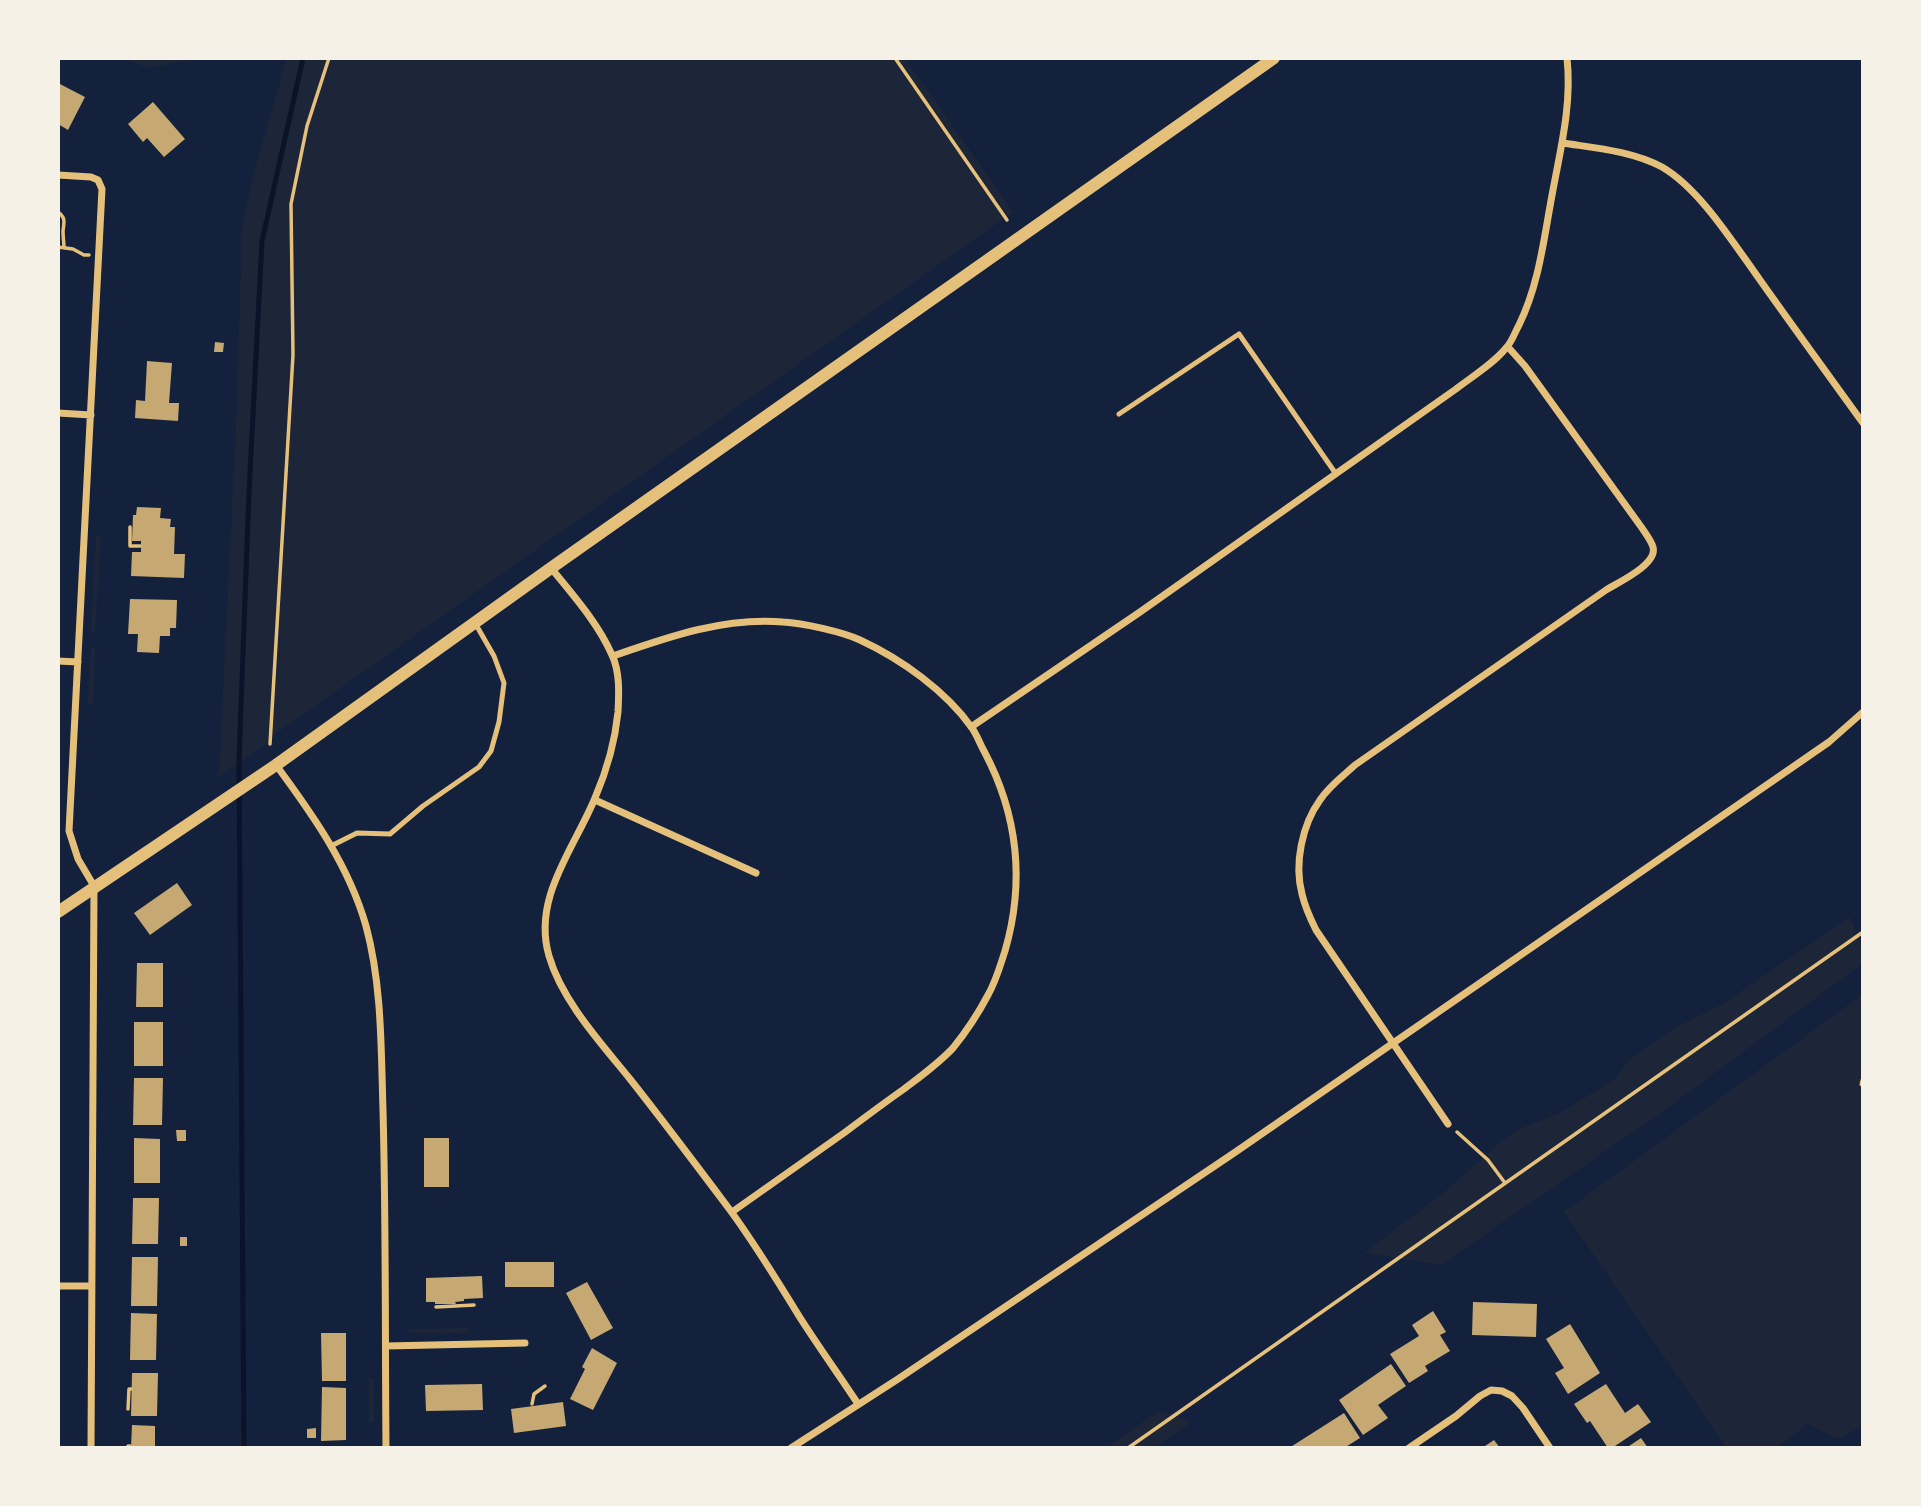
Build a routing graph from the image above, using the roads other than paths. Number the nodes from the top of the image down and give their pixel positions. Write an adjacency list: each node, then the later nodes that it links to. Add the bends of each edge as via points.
1 (1274, 58): 11 (street)
2 (1567, 58): 3 (street)
3 (1563, 143): 5 (street, via 1533,293); 9 (street, via 1640,158 1677,178 1717,220)
4 (58, 176): 8 (street, via 91,177 102,189)
5 (1508, 347): 10 (street); 24 (street, via 1642,527 1654,551 1648,564 1355,765 1328,789 1312,812 1299,859 1307,912)
6 (58, 413): 8 (street)
7 (1119, 414): 10 (lane, via 1239,334)
8 (90, 415): 15 (street)
9 (1863, 424)
10 (1336, 474): 17 (street)
11 (551, 568): 12 (street); 13 (street)
12 (475, 623): 18 (street); 20 (lane, via 504,683 491,751 479,767 390,834 357,833)
13 (613, 656): 17 (street, via 722,624 807,625 858,639 904,664 944,696); 19 (street, via 619,680 616,735)
14 (58, 661): 15 (street)
15 (78, 662): 22 (street, via 69,831)
16 (1863, 712): 24 (street, via 1829,742)
17 (971, 727): 26 (street, via 1004,792 1016,856 1016,906 989,995 963,1035 932,1068)
18 (271, 768): 20 (street, via 307,808); 22 (street)
19 (595, 800): 21 (street); 26 (street, via 551,889 544,926 548,954 588,1026)
20 (331, 846): 30 (street, via 366,924 379,996)
21 (756, 873)
22 (94, 886): 23 (street); 28 (street)
23 (58, 912)
24 (1394, 1042): 25 (street); 31 (street)
25 (1448, 1124)
26 (732, 1212): 31 (street)
27 (58, 1286): 28 (street)
28 (91, 1286): 32 (street)
29 (525, 1343): 30 (street)
30 (386, 1346): 33 (street)
31 (858, 1404): 34 (street)
32 (91, 1448)
33 (386, 1448)
34 (791, 1448)
35 (1409, 1448): 36 (street, via 1492,1390 1512,1396)
36 (1550, 1448)

